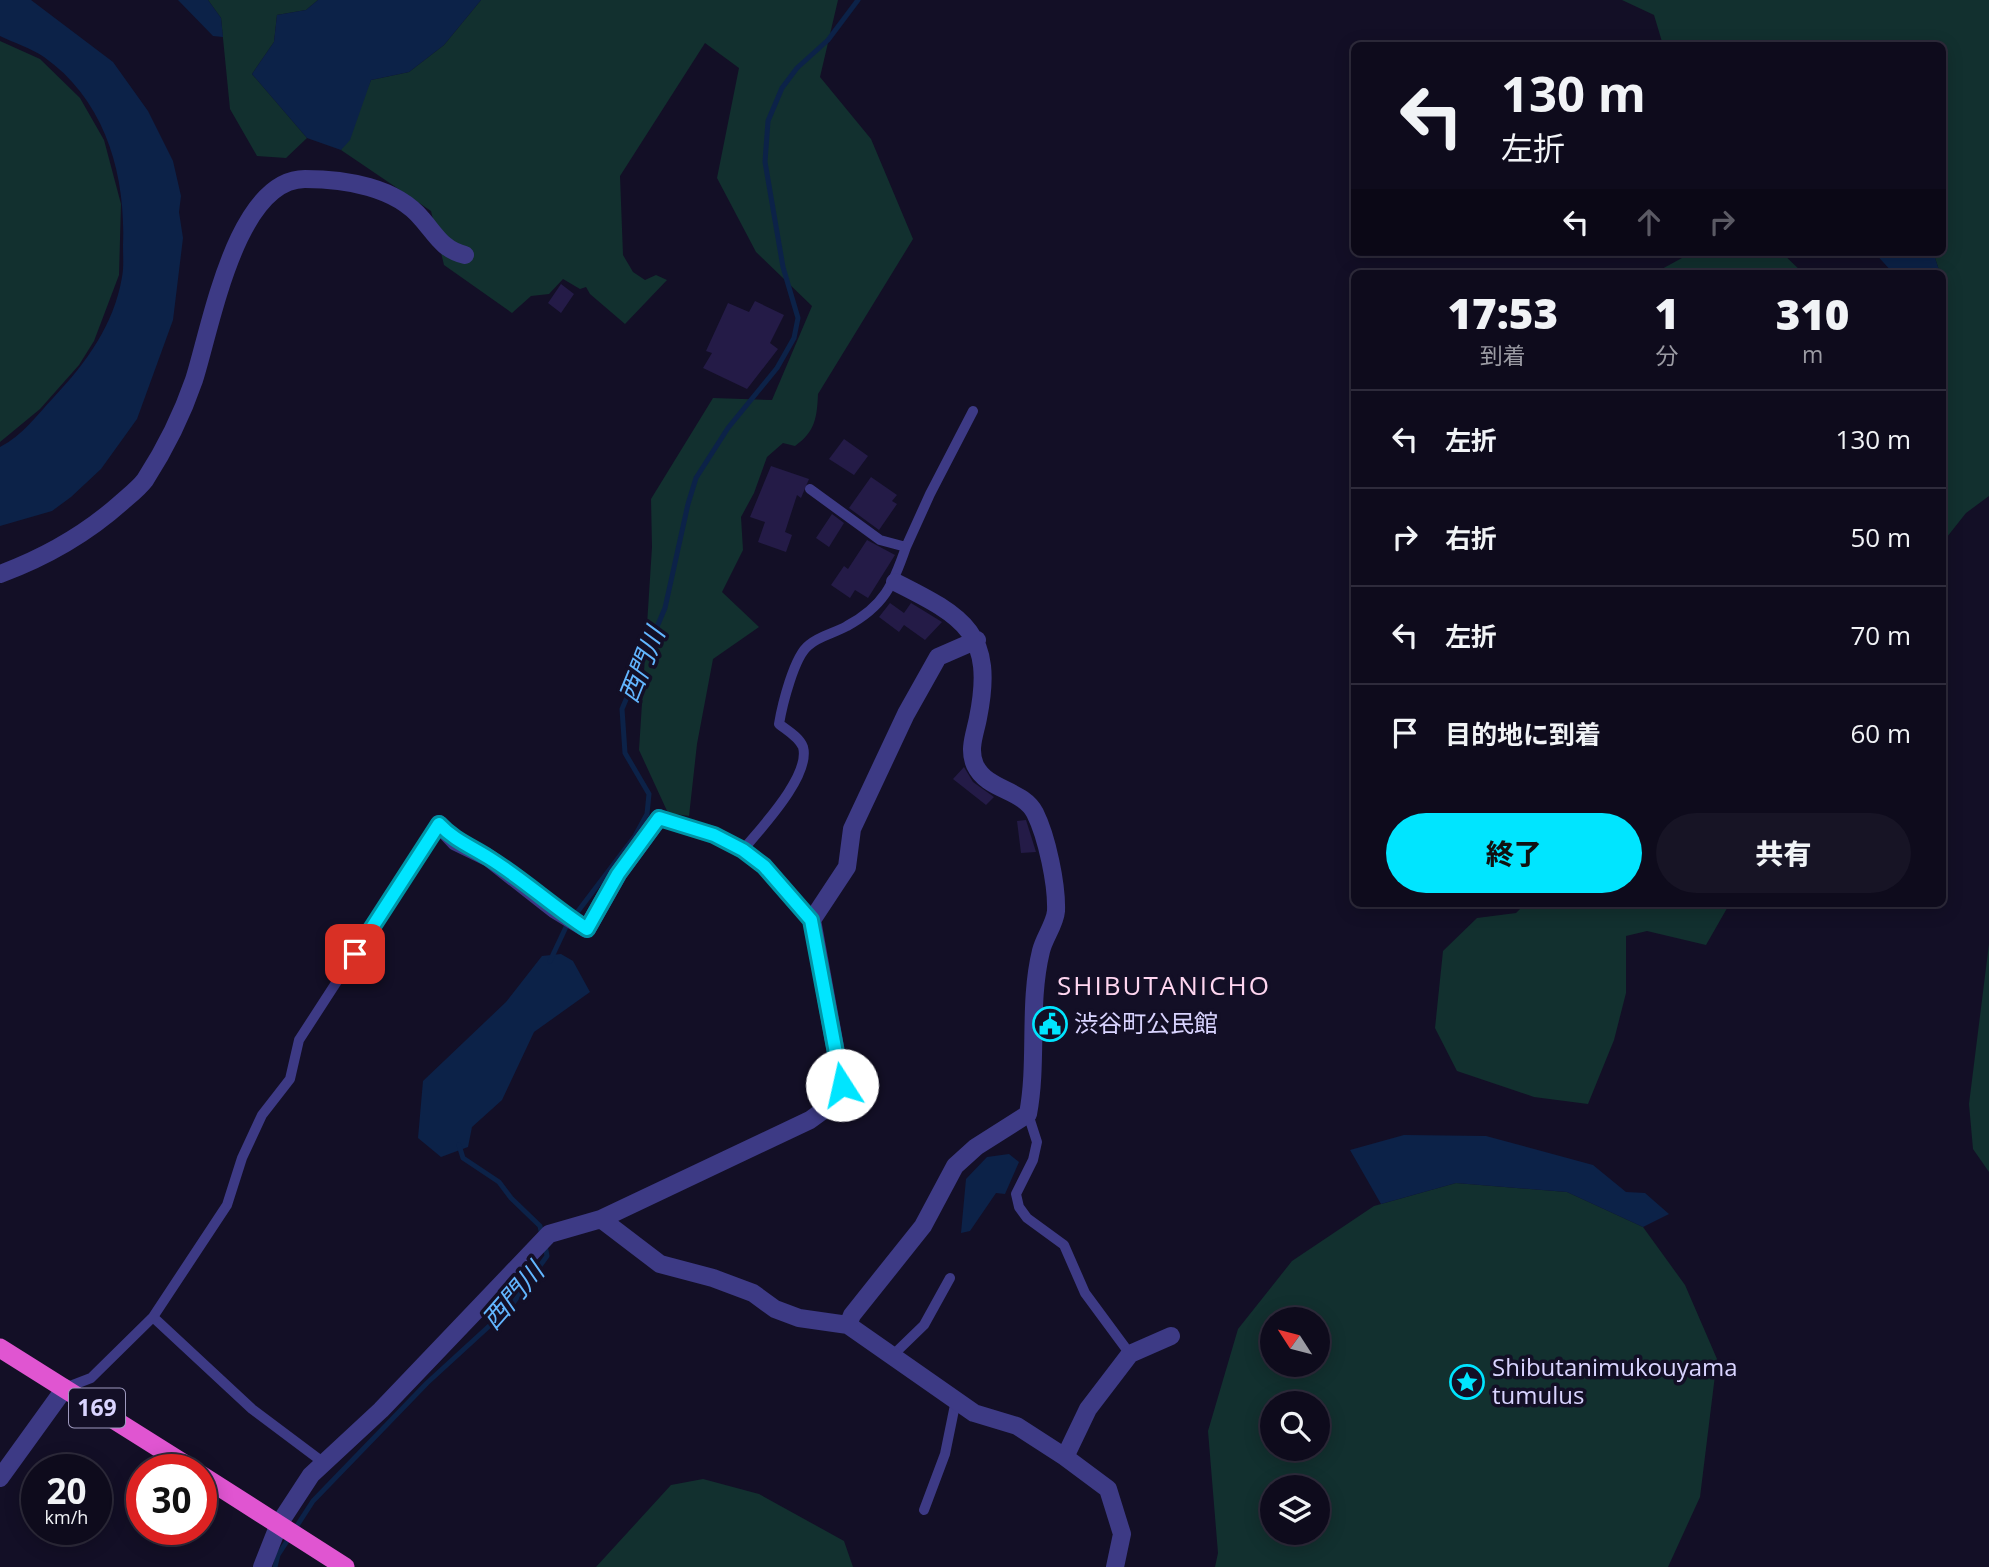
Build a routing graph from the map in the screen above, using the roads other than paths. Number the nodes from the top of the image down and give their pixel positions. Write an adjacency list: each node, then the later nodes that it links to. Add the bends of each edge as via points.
1 (465, 255): 5 (street, via 451,252 421,217 377,188 304,178 274,187 238,237 193,383 174,429 143,482 94,527 43,558)
2 (973, 411): 4 (lane)
3 (810, 489): 4 (lane, via 880,540)
4 (906, 547): 6 (lane)
5 (0, 574)
6 (895, 582): 7 (street, via 927,598); 10 (lane, via 871,610 807,646 783,696 779,724 796,736 804,760 778,807)
7 (977, 640): 11 (street, via 937,657 852,829 847,867); 12 (street, via 983,677 971,749 975,765 989,781 1030,803 1049,856 1056,913 1041,950)
8 (659, 818): 9 (street, via 618,874 587,929 489,858 456,842); 10 (lane, via 714,835)
9 (439, 824): 15 (lane, via 299,1040 290,1079 262,1115 227,1205)
10 (743, 850): 11 (lane, via 764,866)
11 (811, 920): 13 (street, via 842,1085 832,1104 810,1120)
12 (1028, 1114): 16 (street, via 955,1166 923,1226); 19 (lane, via 1037,1143 1016,1194 1019,1207 1064,1245 1085,1293)
13 (601, 1219): 16 (street, via 660,1265 754,1293 799,1318); 25 (street, via 543,1240)
14 (950, 1278): 20 (lane, via 924,1325)
15 (153, 1317): 21 (lane, via 91,1378); 25 (lane, via 252,1409)
16 (848, 1325): 20 (street)
17 (1171, 1336): 19 (street)
18 (0, 1348): 21 (highway, 169)
19 (1130, 1354): 24 (street, via 1088,1409)
20 (892, 1356): 22 (street)
21 (65, 1388): 23 (highway, 169); 26 (street)
22 (956, 1400): 24 (street, via 974,1413 1017,1426); 28 (lane, via 945,1454)
23 (169, 1454)
24 (1065, 1457): 32 (street, via 1108,1489 1122,1534)
25 (324, 1464): 29 (street, via 311,1475)
26 (0, 1478)
27 (217, 1485): 29 (highway)
28 (924, 1510)
29 (279, 1524): 30 (street); 31 (highway)
30 (262, 1567)
31 (345, 1567)
32 (1115, 1567)

